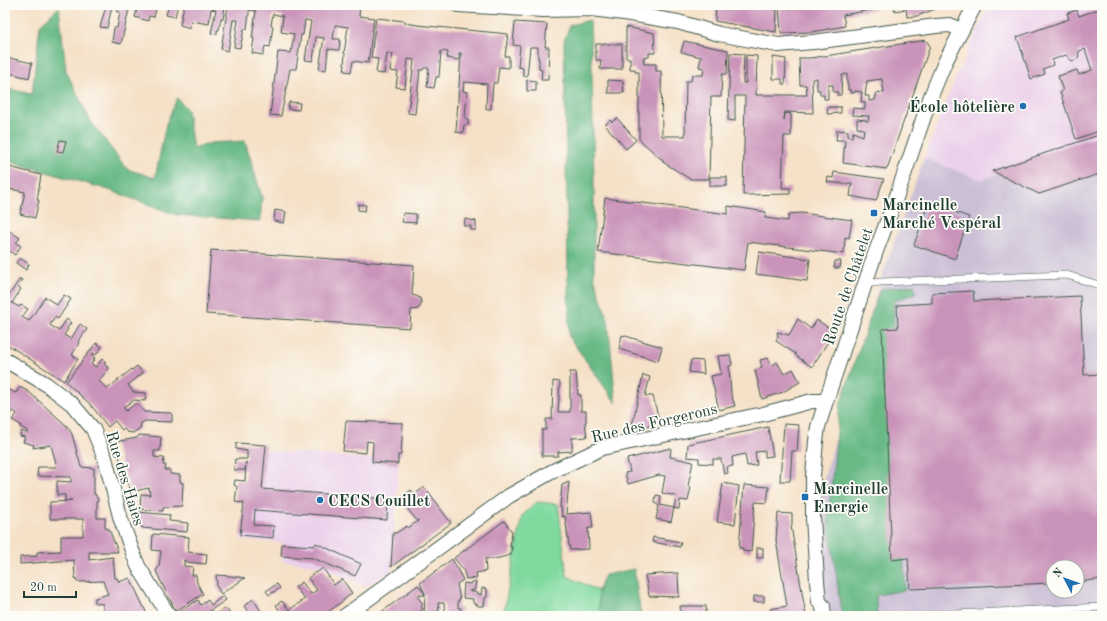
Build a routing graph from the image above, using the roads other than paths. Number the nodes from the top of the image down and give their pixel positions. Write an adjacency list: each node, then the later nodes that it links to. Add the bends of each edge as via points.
1 (458, 5): 3 (street, via 543,10 591,9 624,13 678,22 719,34 778,45 936,26 950,25)
2 (976, 5): 3 (street, Route de Châtelet)
3 (961, 30): 4 (street, Route de Châtelet, via 931,96)
4 (865, 284): 5 (lane, via 1066,275); 7 (street, Route de Châtelet)
5 (1102, 286)
6 (5, 360): 10 (street, Rue des Haies, via 46,384 72,404 93,429 105,458 121,520 138,566)
7 (826, 401): 11 (street, Rue des Forgerons, via 812,401 602,448 553,471 509,496); 12 (street, Route de Châtelet, via 816,441 813,494 817,581 819,602 823,606)
8 (1102, 607): 9 (lane)
9 (936, 615)
10 (169, 616)
11 (345, 616)
12 (824, 616)

